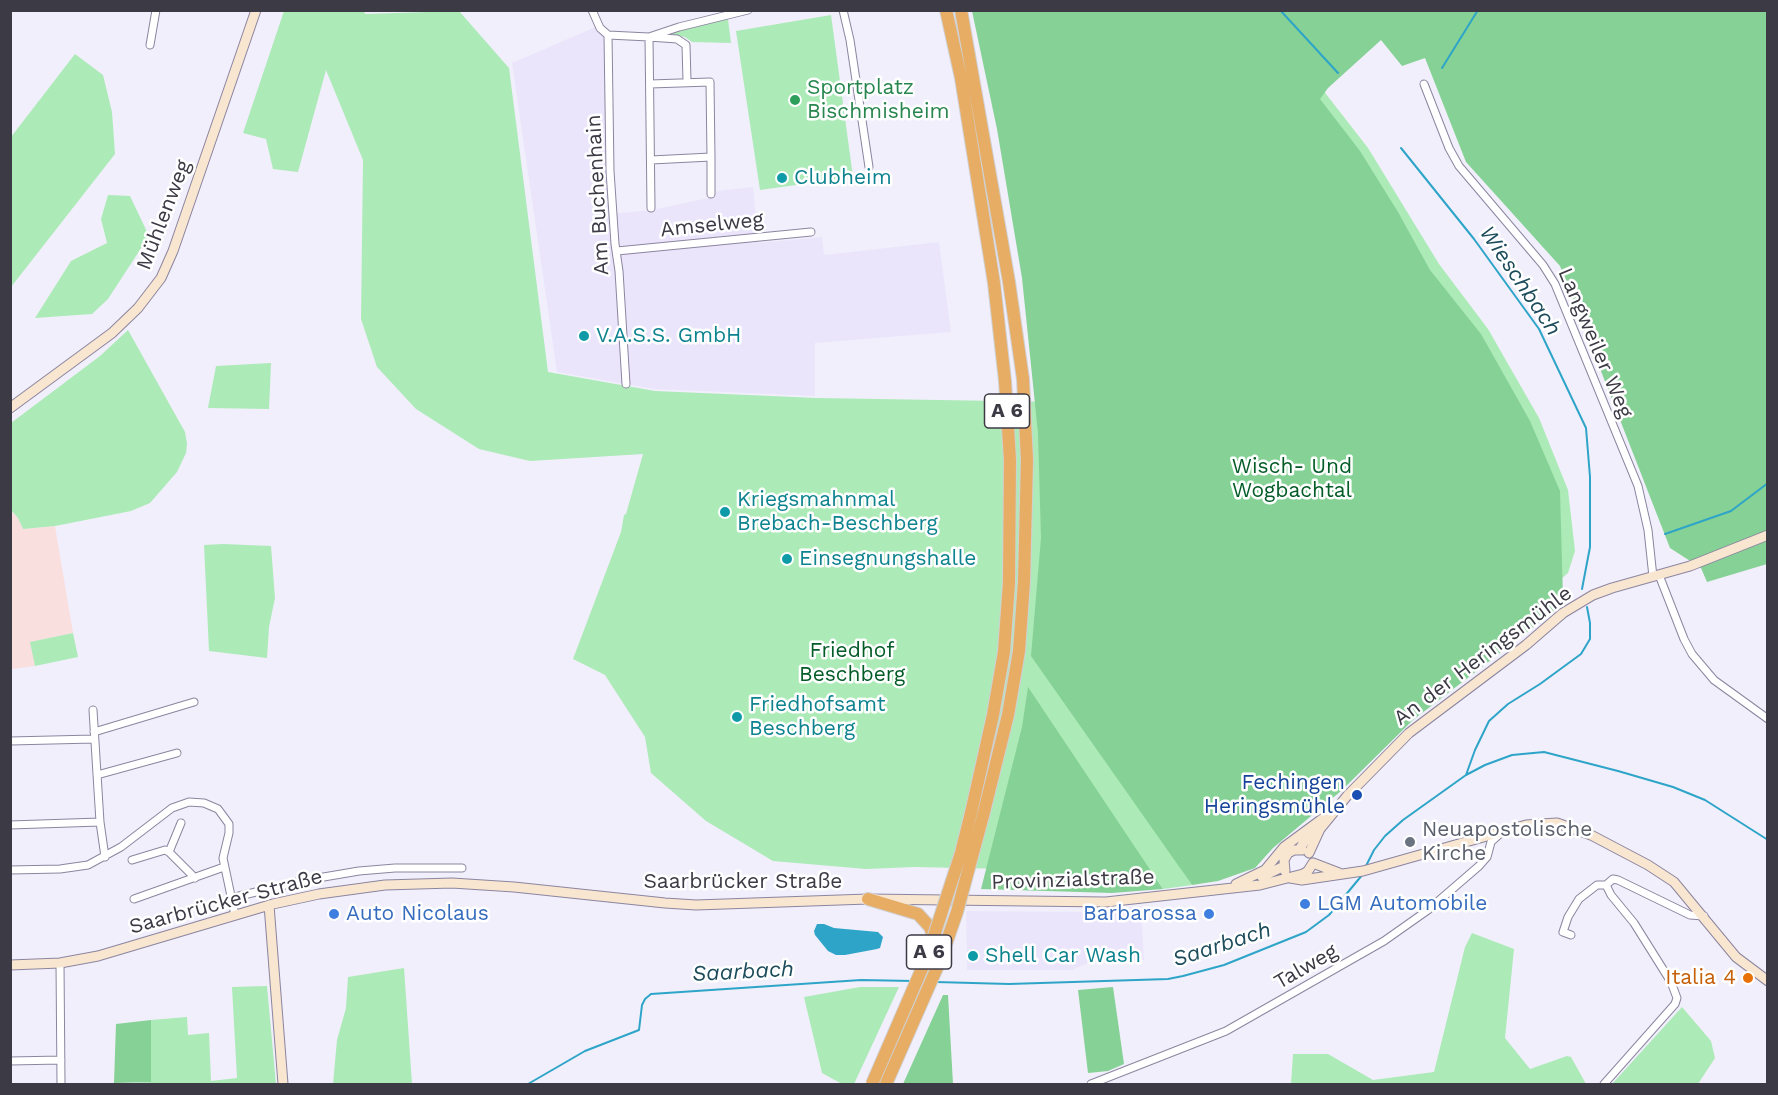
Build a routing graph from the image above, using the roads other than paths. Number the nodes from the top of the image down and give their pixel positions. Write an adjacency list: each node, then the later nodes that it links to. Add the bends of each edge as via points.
1 (156, 10): 10 (street)
2 (256, 10): 22 (main road, Mühlenweg, via 172,251 154,288 99,344)
3 (592, 10): 8 (street)
4 (748, 10): 9 (street)
5 (843, 10): 16 (street)
6 (946, 10): 33 (highway, A 6, via 994,283 1010,460 1010,583 1004,652)
7 (961, 10): 33 (highway, A 6, via 1009,282 1023,379 1027,460 1018,651 1008,715)
8 (608, 35): 9 (street); 20 (street, Am Buchenhain, via 610,171)
9 (649, 37): 11 (street, via 677,39 686,45); 12 (street)
10 (150, 45)
11 (687, 81): 12 (street); 14 (street, via 710,82)
12 (650, 84): 15 (street)
13 (1424, 84): 24 (street, Langweiler Weg, via 1459,166 1544,265 1555,284 1638,486)
14 (711, 157): 15 (street); 17 (street)
15 (651, 159): 18 (street)
16 (869, 167)
17 (711, 194)
18 (651, 208)
19 (811, 232): 20 (street, Amselweg)
20 (617, 251): 21 (street, Am Buchenhain)
21 (626, 384)
22 (10, 408)
23 (1767, 534): 24 (main road, An der Heringsmühle, via 1723,554)
24 (1656, 576): 27 (street, Langweiler Weg, via 1692,654 1714,680); 32 (main road, An der Heringsmühle, via 1603,591 1563,613 1423,721)
25 (194, 702): 28 (street)
26 (93, 710): 28 (street)
27 (1767, 719)
28 (94, 735): 29 (street); 31 (street)
29 (10, 741)
30 (177, 753): 31 (street)
31 (97, 775): 35 (street)
32 (1347, 796): 34 (main road, An der Heringsmühle); 42 (main road, An der Heringsmühle, via 1320,829)
33 (977, 815): 73 (highway, A 6, bridge, via 927,957); 74 (highway, A 6, bridge, via 957,912 940,961)
34 (1322, 819): 39 (main road, An der Heringsmühle); 53 (main road, An der Heringsmühle, via 1284,847 1265,870)
35 (100, 822): 37 (street); 41 (street)
36 (181, 823): 40 (street)
37 (10, 825)
38 (1503, 831): 49 (main road, Provinzialstraße); 62 (main road, via 1549,822 1579,829 1664,875); 75 (street, Talweg, via 1491,842 1487,857 1479,866 1384,942 1226,1031)
39 (1299, 850): 42 (main road); 44 (main road, via 1288,853)
40 (169, 852): 43 (street, via 159,851); 51 (street)
41 (105, 857): 45 (street, via 172,808 196,802 218,809 226,819 229,833); 48 (street, via 76,867)
42 (1311, 858): 49 (main road); 50 (main road, via 1308,871)
43 (132, 860)
44 (1284, 866): 50 (main road); 53 (main road, Provinzialstraße)
45 (224, 867): 51 (street); 56 (street)
46 (452, 868): 47 (street, Saarbrücker Straße); 52 (street); 56 (street, Saarbrücker Straße, via 359,871)
47 (462, 868)
48 (10, 870)
49 (1348, 874): 50 (main road, Provinzialstraße, via 1302,880)
50 (1288, 876): 55 (main road, Provinzialstraße, via 1260,885)
51 (195, 878): 57 (street)
52 (452, 883): 58 (main road, Saarbrücker Straße, via 675,904); 60 (main road, Saarbrücker Straße, via 356,888)
53 (1236, 884): 55 (main road, Provinzialstraße)
54 (1606, 885): 62 (street, via 1618,880 1690,915); 63 (street, via 1597,885 1579,899 1563,932); 76 (street, via 1634,923 1677,998)
55 (1220, 889): 59 (main road, Provinzialstraße, via 1107,902)
56 (231, 898): 61 (street)
57 (134, 899)
58 (868, 899): 59 (main road, Saarbrücker Straße); 64 (highway, via 918,914)
59 (955, 900): 64 (highway, A 6); 64 (highway)
60 (269, 905): 61 (main road, Saarbrücker Straße); 72 (main road)
61 (235, 915): 66 (main road, Saarbrücker Straße, via 98,956)
62 (1704, 916): 68 (main road, via 1736,957)
63 (1571, 935)
64 (939, 941): 65 (highway, A 6)
65 (934, 959): 73 (highway, A 6, bridge); 74 (highway, bridge)
66 (60, 963): 67 (main road, Saarbrücker Straße); 69 (street)
67 (10, 965)
68 (1767, 981)
69 (61, 1060): 70 (street); 71 (street)
70 (10, 1061)
71 (61, 1084)
72 (283, 1084)
73 (874, 1084)
74 (884, 1084)
75 (1091, 1084)
76 (1604, 1084)

